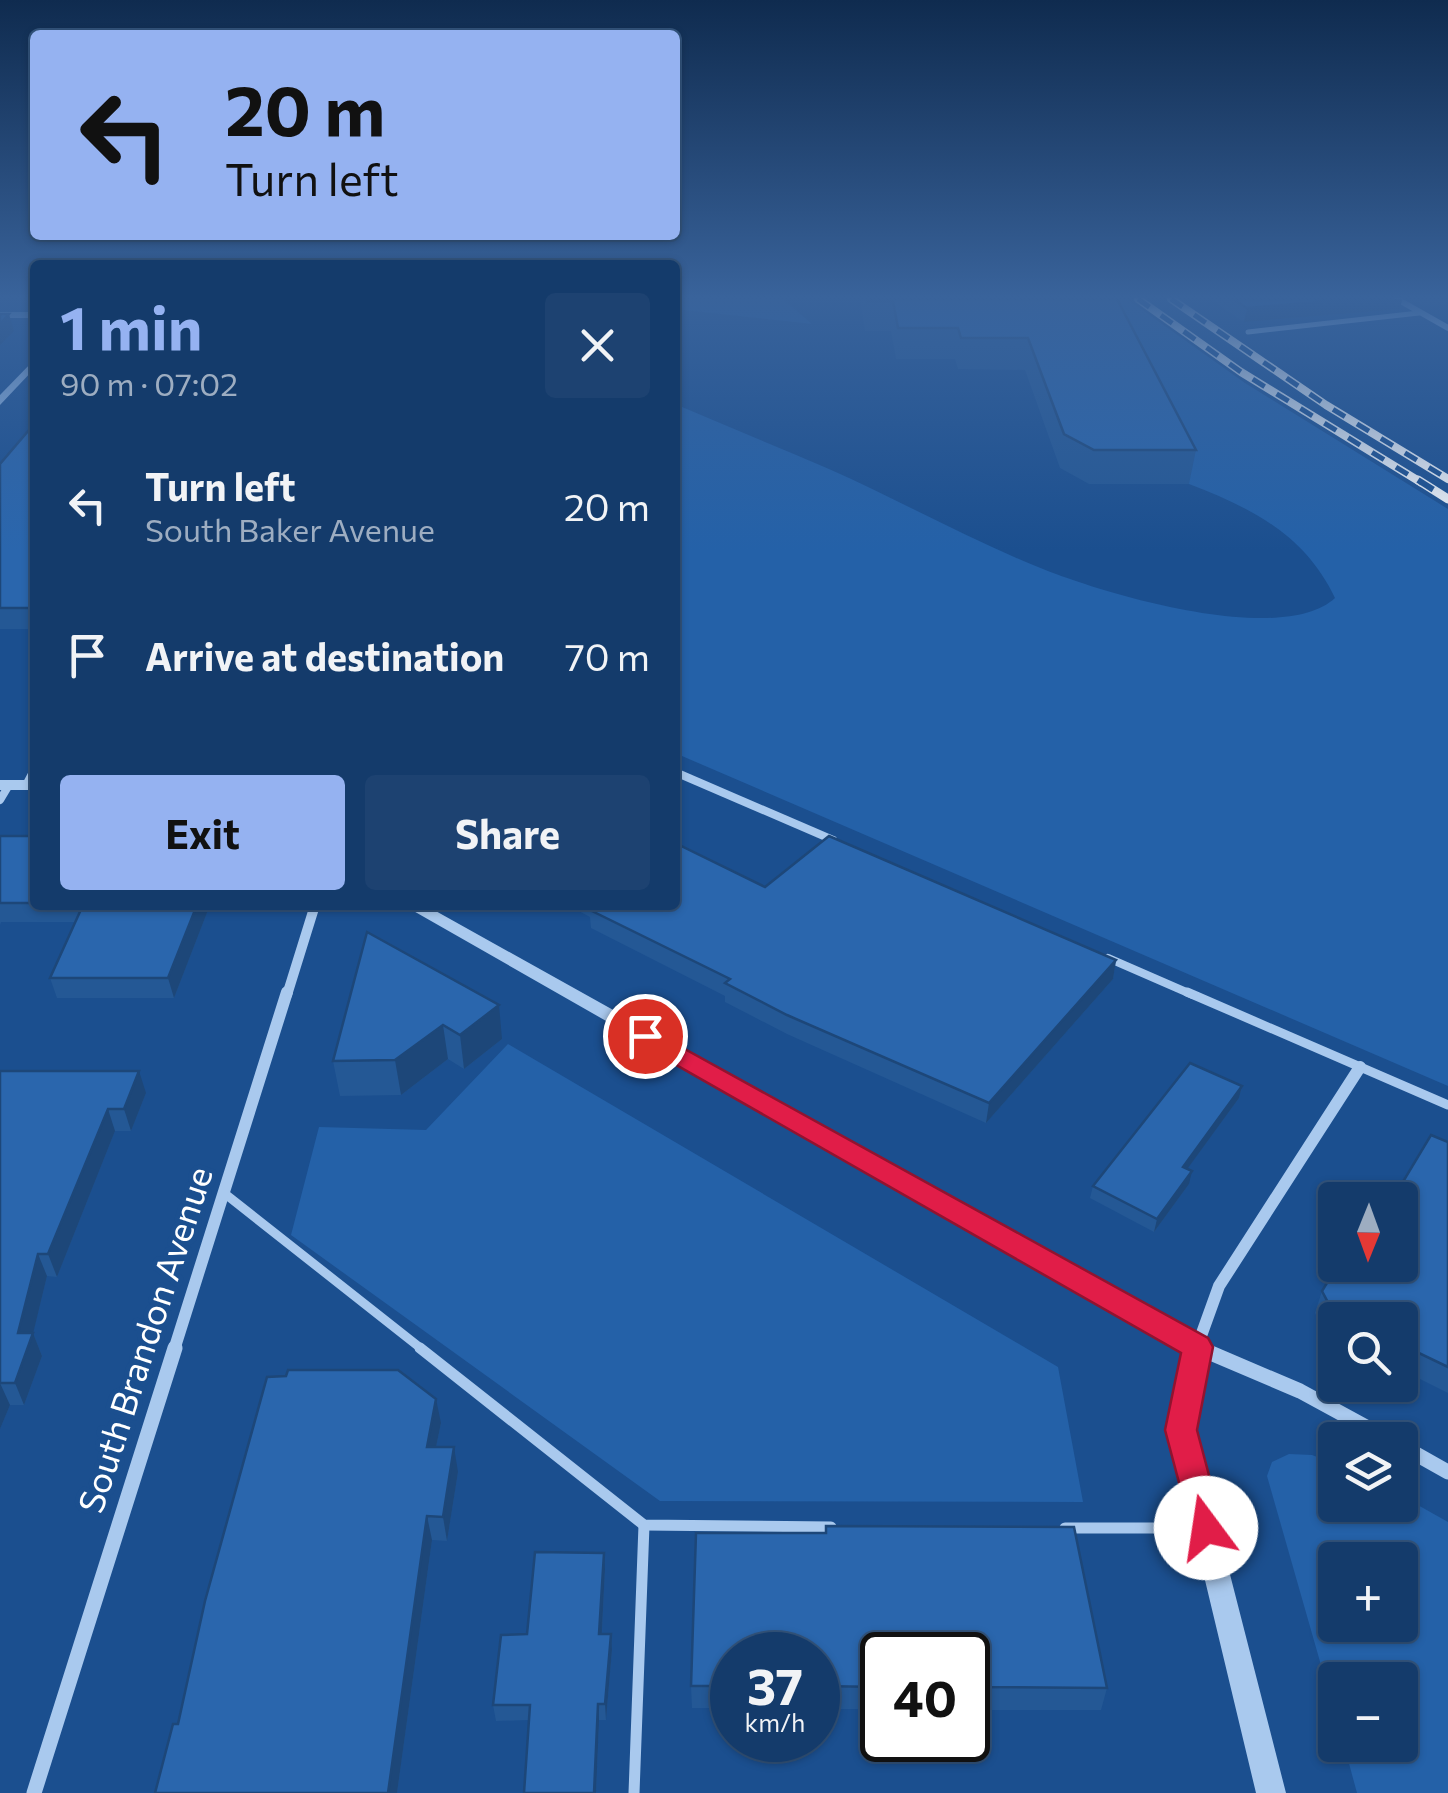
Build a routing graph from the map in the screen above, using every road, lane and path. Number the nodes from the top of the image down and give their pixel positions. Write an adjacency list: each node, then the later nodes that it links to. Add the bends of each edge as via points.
1 (17, 383): 2 (street)
2 (0, 402)
3 (680, 774): 4 (lane)
4 (837, 842)
5 (313, 910): 10 (street, South Brandon Avenue)
6 (421, 910): 11 (street)
7 (1090, 950): 8 (lane)
8 (1360, 1067): 9 (lane); 11 (street, via 1219,1286)
9 (1448, 1105)
10 (224, 1193): 15 (lane); 19 (street, South Brandon Avenue)
11 (1198, 1347): 12 (street); 18 (street, via 1181,1430)
12 (1357, 1422)
13 (1418, 1455): 14 (street)
14 (1448, 1472)
15 (644, 1525): 16 (lane); 20 (lane)
16 (842, 1526)
17 (1060, 1528): 18 (lane)
18 (1206, 1528): 21 (street)
19 (34, 1793)
20 (634, 1793)
21 (1271, 1793)

